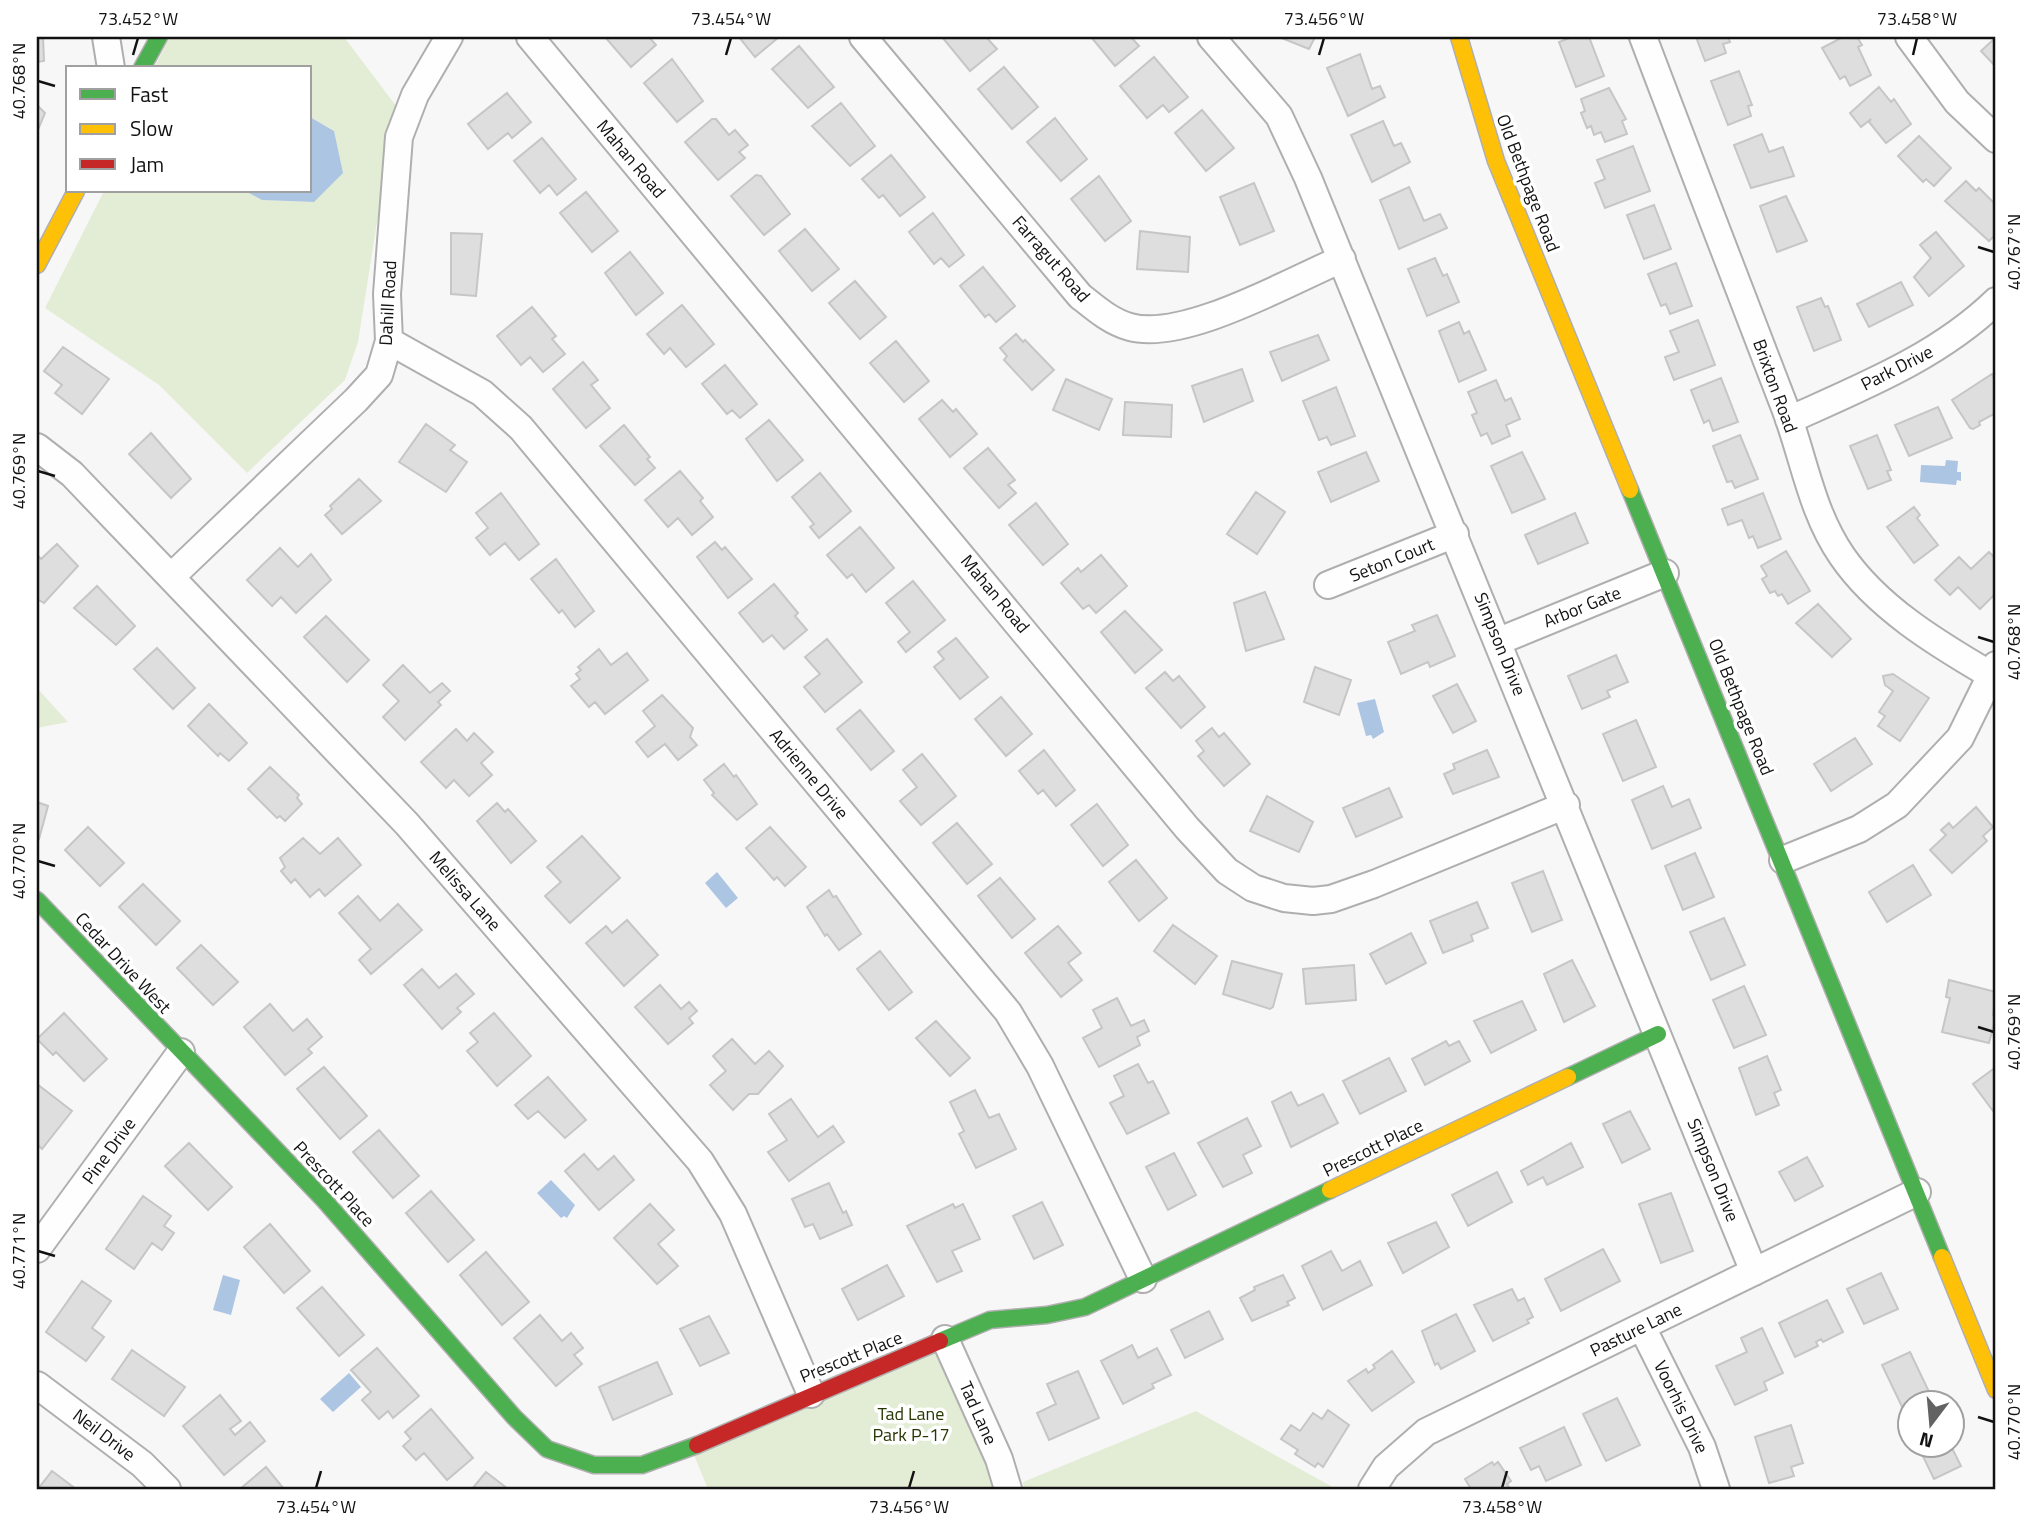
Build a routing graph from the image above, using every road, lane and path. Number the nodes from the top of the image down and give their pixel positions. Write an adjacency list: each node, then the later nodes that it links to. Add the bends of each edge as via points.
1 (106, 37): 10 (street)
2 (159, 37): 11 (street)
3 (449, 37): 17 (street, Dahill Road, via 415,95 399,137 387,294)
4 (530, 37): 26 (street, Mahan Road, via 1227,871 1252,888 1284,898 1331,899)
5 (863, 37): 14 (street, Farragut Road, via 1080,296 1130,328 1165,329 1193,323)
6 (1211, 37): 14 (street, Simpson Drive, via 1279,116)
7 (1459, 37): 21 (street, Old Bethpage Road, via 1496,161)
8 (1643, 37): 18 (street, Brixton Road)
9 (1909, 37): 12 (street, via 1957,102)
10 (111, 66)
11 (143, 66)
12 (1996, 139)
13 (75, 192): 15 (street)
14 (1342, 259): 20 (street, Simpson Drive)
15 (37, 265)
16 (1996, 301): 18 (street, Park Drive, via 1952,339)
17 (389, 341): 22 (street, Dahill Road, via 379,374 356,400); 34 (street, Adrienne Drive, via 482,393 521,428 1008,1012 1040,1066)
18 (1789, 420): 25 (street, Brixton Road, via 1819,517 1842,557 1885,602 1935,642)
19 (37, 447): 22 (street, Melissa Lane, via 72,474)
20 (1455, 534): 23 (street, Seton Court); 24 (street, Simpson Drive)
21 (1665, 573): 24 (street, Arbor Gate); 27 (street, Old Bethpage Road)
22 (171, 577): 39 (street, Melissa Lane, via 407,824 700,1161 733,1214)
23 (1328, 585)
24 (1499, 641): 26 (street, Simpson Drive)
25 (1993, 670): 27 (street, via 1960,738 1897,805 1859,829)
26 (1566, 805): 29 (street, Simpson Drive)
27 (1783, 860): 31 (street, Old Bethpage Road)
28 (37, 900): 30 (street, Cedar Drive West)
29 (1658, 1034): 33 (street, Simpson Drive); 34 (street, Prescott Place)
30 (181, 1052): 32 (street, Pine Drive); 39 (street, Prescott Place, via 324,1200 514,1417 547,1448 594,1465 642,1465)
31 (1917, 1192): 33 (street, Pasture Lane); 38 (street, Old Bethpage Road)
32 (37, 1249)
33 (1754, 1272): 35 (street, Pasture Lane)
34 (1143, 1279): 36 (street, Prescott Place, via 1085,1307 990,1320)
35 (1642, 1327): 42 (street, Pasture Lane, via 1426,1432 1386,1467); 43 (street, Voorhis Drive, via 1702,1447)
36 (945, 1339): 39 (street, Prescott Place); 41 (street, Tad Lane)
37 (37, 1385): 40 (street, Neil Drive, via 142,1464)
38 (1996, 1390)
39 (811, 1394)
40 (167, 1489)
41 (1008, 1489)
42 (1372, 1489)
43 (1716, 1489)

